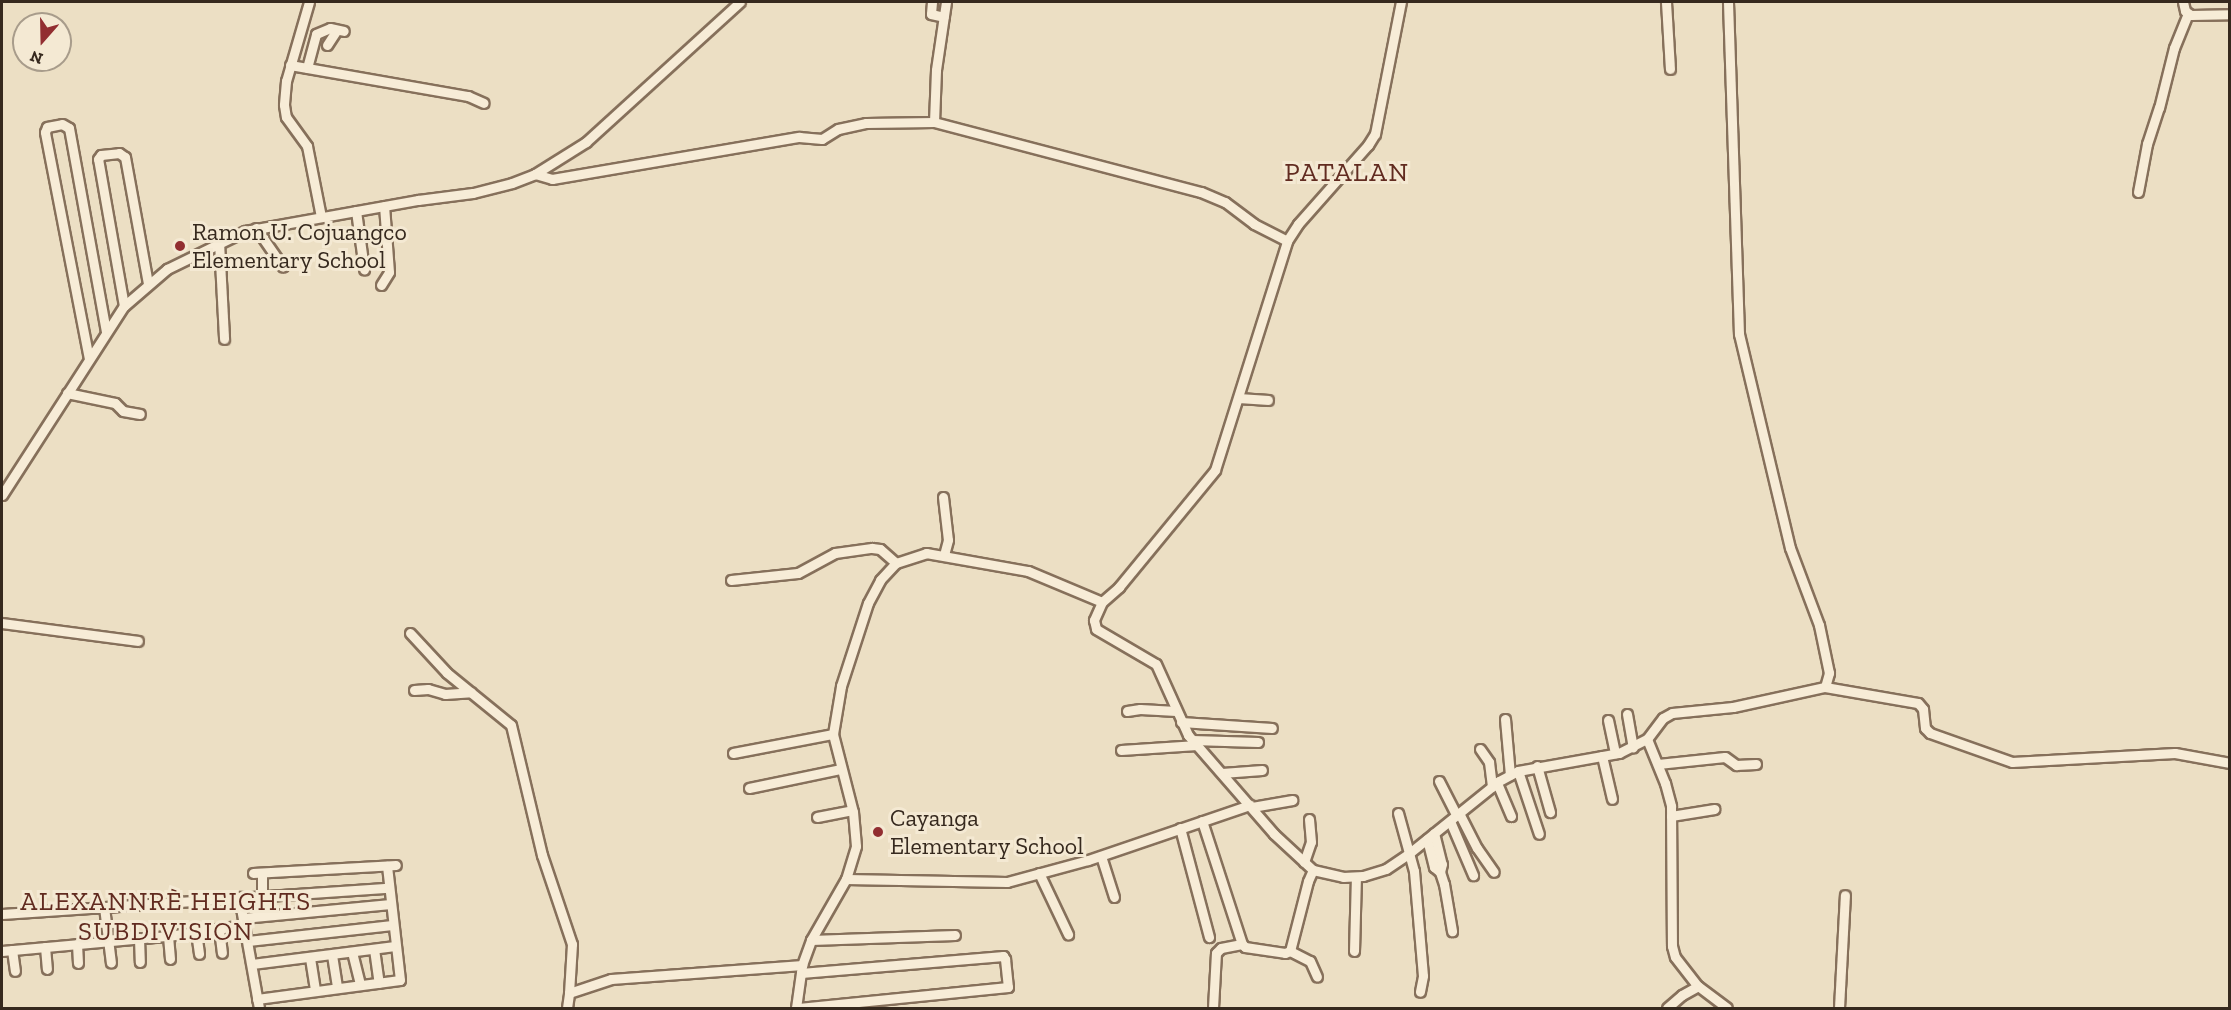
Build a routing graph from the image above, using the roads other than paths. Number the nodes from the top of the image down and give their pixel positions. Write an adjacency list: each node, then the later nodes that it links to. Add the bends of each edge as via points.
1 (309, 2): 13 (street)
2 (740, 2): 18 (street, via 586,142)
3 (932, 2): 11 (street, via 931,14)
4 (946, 2): 11 (street)
5 (1401, 2): 24 (street, via 1375,134)
6 (1666, 2): 15 (street)
7 (1728, 2): 47 (street, via 1739,334 1790,548 1819,625 1829,673)
8 (2183, 2): 9 (street)
9 (2188, 14): 10 (street); 19 (street, via 2174,48 2147,144)
10 (2229, 14)
11 (944, 17): 17 (street)
12 (327, 45): 14 (street, via 340,31 330,28 316,34)
13 (290, 65): 14 (street); 22 (street, via 286,117 307,146)
14 (306, 68): 16 (street, via 468,96)
15 (1670, 69)
16 (484, 103)
17 (933, 122): 18 (street, via 866,123 838,129 822,140 799,137 552,179); 24 (street, via 1201,192)
18 (535, 174): 20 (street, via 473,193)
19 (2138, 192)
20 (384, 206): 21 (street); 29 (street, via 389,272)
21 (356, 211): 22 (street); 27 (street)
22 (321, 217): 23 (street)
23 (256, 228): 25 (street); 26 (street)
24 (1287, 241): 35 (street)
25 (219, 242): 28 (street); 32 (street)
26 (283, 267)
27 (364, 270)
28 (148, 283): 30 (street); 30 (street, via 125,157 119,153 101,155 98,159)
29 (381, 285)
30 (124, 306): 31 (street)
31 (106, 332): 33 (street); 33 (street, via 69,128 62,124 47,127)
32 (224, 339)
33 (89, 359): 34 (street)
34 (67, 393): 37 (street, via 115,403 123,411); 38 (street)
35 (1239, 398): 36 (street); 43 (street, via 1211,476 1133,571)
36 (1268, 400)
37 (140, 414)
38 (2, 495)
39 (943, 497): 40 (street, via 948,532)
40 (944, 555): 41 (street, via 926,553); 43 (street, via 1028,571)
41 (896, 563): 42 (street, via 880,549 872,548 835,553 798,573); 57 (street, via 880,580 868,603 841,686)
42 (731, 580)
43 (1102, 602): 51 (street, via 1094,620 1096,629 1153,660)
44 (2, 623): 46 (street)
45 (410, 633): 49 (street)
46 (138, 641)
47 (1825, 687): 58 (street, via 1733,707 1672,713 1663,718); 67 (street, via 1918,703 1930,733 2012,762 2175,753)
48 (414, 690): 49 (street)
49 (471, 692): 152 (street, via 513,730 542,855 572,944)
50 (1127, 711): 51 (street)
51 (1176, 711): 55 (street)
52 (1627, 714): 61 (street)
53 (1505, 719): 74 (street)
54 (1608, 720): 65 (street)
55 (1181, 722): 56 (street); 59 (street)
56 (1272, 728)
57 (833, 734): 64 (street); 71 (street)
58 (1647, 739): 61 (street); 68 (street)
59 (1195, 742): 60 (street); 63 (street); 73 (street)
60 (1258, 742)
61 (1633, 747): 65 (street)
62 (1480, 749): 76 (street)
63 (1121, 750)
64 (733, 753)
65 (1615, 753): 66 (street)
66 (1602, 756): 70 (street); 78 (street)
67 (2229, 763)
68 (1658, 764): 69 (street, via 1725,757 1736,765); 87 (street)
69 (1756, 764)
70 (1537, 766): 74 (street); 83 (street)
71 (841, 769): 77 (street); 82 (street)
72 (1262, 770): 73 (street)
73 (1222, 773): 80 (street)
74 (1514, 773): 76 (street); 92 (street)
75 (1439, 781): 85 (street)
76 (1495, 785): 85 (street); 86 (street)
77 (749, 788)
78 (1612, 799)
79 (1292, 800): 80 (street)
80 (1251, 806): 90 (street); 96 (street)
81 (1714, 809): 87 (street)
82 (852, 810): 88 (street); 102 (street, via 856,846)
83 (1550, 812)
84 (1398, 813): 94 (street)
85 (1455, 816): 93 (street); 98 (street); 100 (street)
86 (1510, 816)
87 (1671, 816): 149 (street, via 1672,946 1675,957)
88 (817, 817)
89 (1309, 819): 96 (street, via 1311,842)
90 (1202, 821): 91 (street); 125 (street)
91 (1180, 828): 95 (street); 119 (street)
92 (1539, 834)
93 (1431, 836): 94 (street); 114 (street, via 1442,864 1440,872)
94 (1407, 855): 101 (street, via 1375,874); 153 (street, via 1414,871 1423,976)
95 (1101, 856): 99 (street); 107 (street)
96 (1304, 862): 97 (street)
97 (1313, 870): 101 (street); 131 (street)
98 (1494, 872)
99 (1038, 873): 102 (street, via 1003,882); 116 (street)
100 (1473, 875)
101 (1356, 878): 132 (street)
102 (846, 879): 121 (street)
103 (388, 888): 104 (street); 104 (street, via 392,866 257,873); 108 (street)
104 (262, 895): 106 (street)
105 (1845, 895): 160 (street)
106 (239, 897): 109 (street); 111 (street)
107 (1114, 897)
108 (390, 904): 111 (street); 112 (street)
109 (104, 907): 110 (street); 123 (street)
110 (2, 914)
111 (244, 921): 113 (street); 122 (street)
112 (392, 926): 122 (street); 126 (street)
113 (219, 929): 115 (street); 134 (street)
114 (1452, 931)
115 (196, 932): 118 (street); 135 (street)
116 (1068, 934)
117 (956, 935): 121 (street)
118 (168, 936): 120 (street); 138 (street)
119 (1209, 937)
120 (139, 938): 123 (street); 139 (street)
121 (812, 940): 144 (street)
122 (248, 941): 142 (street)
123 (108, 942): 124 (street); 141 (street)
124 (77, 944): 127 (street); 140 (street)
125 (1242, 944): 131 (street); 157 (street, via 1221,948 1216,953)
126 (394, 946): 128 (street); 147 (street, via 400,980)
127 (45, 947): 129 (street); 143 (street)
128 (374, 949): 133 (street); 147 (street)
129 (12, 950): 130 (street); 145 (street)
130 (2, 951)
131 (1290, 951): 146 (street, via 1310,961)
132 (1354, 951)
133 (351, 952): 136 (street); 148 (street)
134 (222, 953)
135 (199, 954)
136 (332, 955): 137 (street); 150 (street)
137 (310, 958): 142 (street); 151 (street)
138 (170, 959)
139 (140, 962)
140 (78, 963)
141 (111, 963)
142 (252, 964): 154 (street)
143 (47, 969)
144 (801, 969): 152 (street, via 611,979); 156 (street); 156 (street, via 1003,956 1008,986)
145 (15, 971)
146 (1317, 977)
147 (379, 983): 148 (street)
148 (360, 986): 150 (street)
149 (1698, 986): 158 (street); 159 (street)
150 (337, 988): 151 (street)
151 (315, 991): 154 (street)
152 (569, 993): 155 (street)
153 (1420, 993)
154 (258, 1004)
155 (567, 1008)
156 (796, 1008)
157 (1213, 1008)
158 (1667, 1008)
159 (1727, 1008)
160 (1839, 1008)

